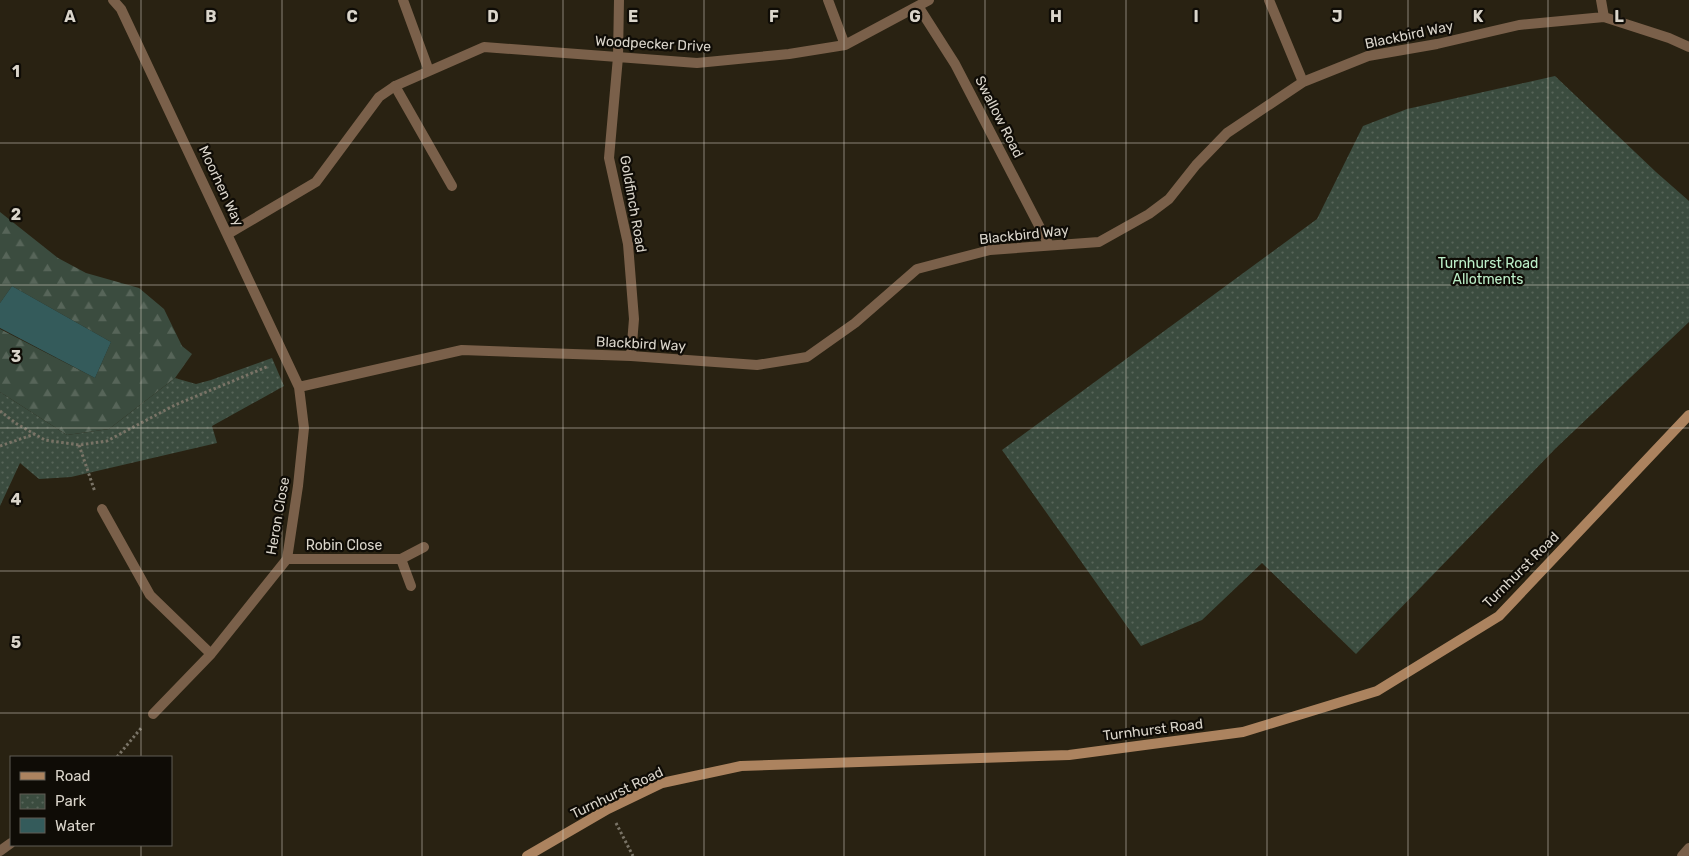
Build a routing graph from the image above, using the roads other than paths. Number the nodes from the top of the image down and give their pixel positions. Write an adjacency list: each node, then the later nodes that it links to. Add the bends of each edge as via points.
1 (113, 0): 17 (street, Moorhen Way, via 121,9)
2 (403, 0): 13 (street)
3 (619, 0): 12 (street, Goldfinch Road)
4 (828, 0): 10 (street)
5 (930, 0): 8 (street, Woodpecker Drive)
6 (1269, 0): 14 (street)
7 (1601, 0): 9 (street)
8 (918, 6): 10 (street, Woodpecker Drive); 18 (street, Swallow Road, via 955,64)
9 (1604, 17): 11 (street, Blackbird Way); 14 (street, Blackbird Way, via 1520,25 1368,56)
10 (845, 45): 12 (street, Woodpecker Drive, via 697,63)
11 (1689, 47)
12 (618, 57): 13 (street, Woodpecker Drive, via 484,47); 19 (street, Goldfinch Road, via 609,158 628,244 634,319)
13 (429, 71): 15 (street, Woodpecker Drive)
14 (1303, 82): 18 (street, Blackbird Way, via 1226,133 1168,199 1149,214 1099,242)
15 (395, 86): 16 (street); 17 (street, Woodpecker Drive, via 379,97 316,182)
16 (452, 186)
17 (228, 234): 20 (street, Moorhen Way)
18 (1049, 245): 19 (street, Blackbird Way, via 990,250 917,269 855,323 807,357 757,365)
19 (631, 356): 20 (street, Blackbird Way, via 462,350)
20 (299, 388): 24 (street, Heron Close, via 304,428)
21 (1689, 415): 30 (street, Turnhurst Road, via 1499,616 1376,691 1243,732 1070,755 742,766 662,784 608,809)
22 (102, 509): 27 (street, via 150,595)
23 (424, 547): 25 (street, Robin Close)
24 (288, 559): 25 (street, Robin Close); 27 (street, Heron Close)
25 (401, 559): 26 (street, Robin Close)
26 (411, 586)
27 (211, 654): 28 (street, Heron Close)
28 (154, 714)
29 (1689, 848): 31 (street)
30 (527, 856)
31 (1682, 856)

